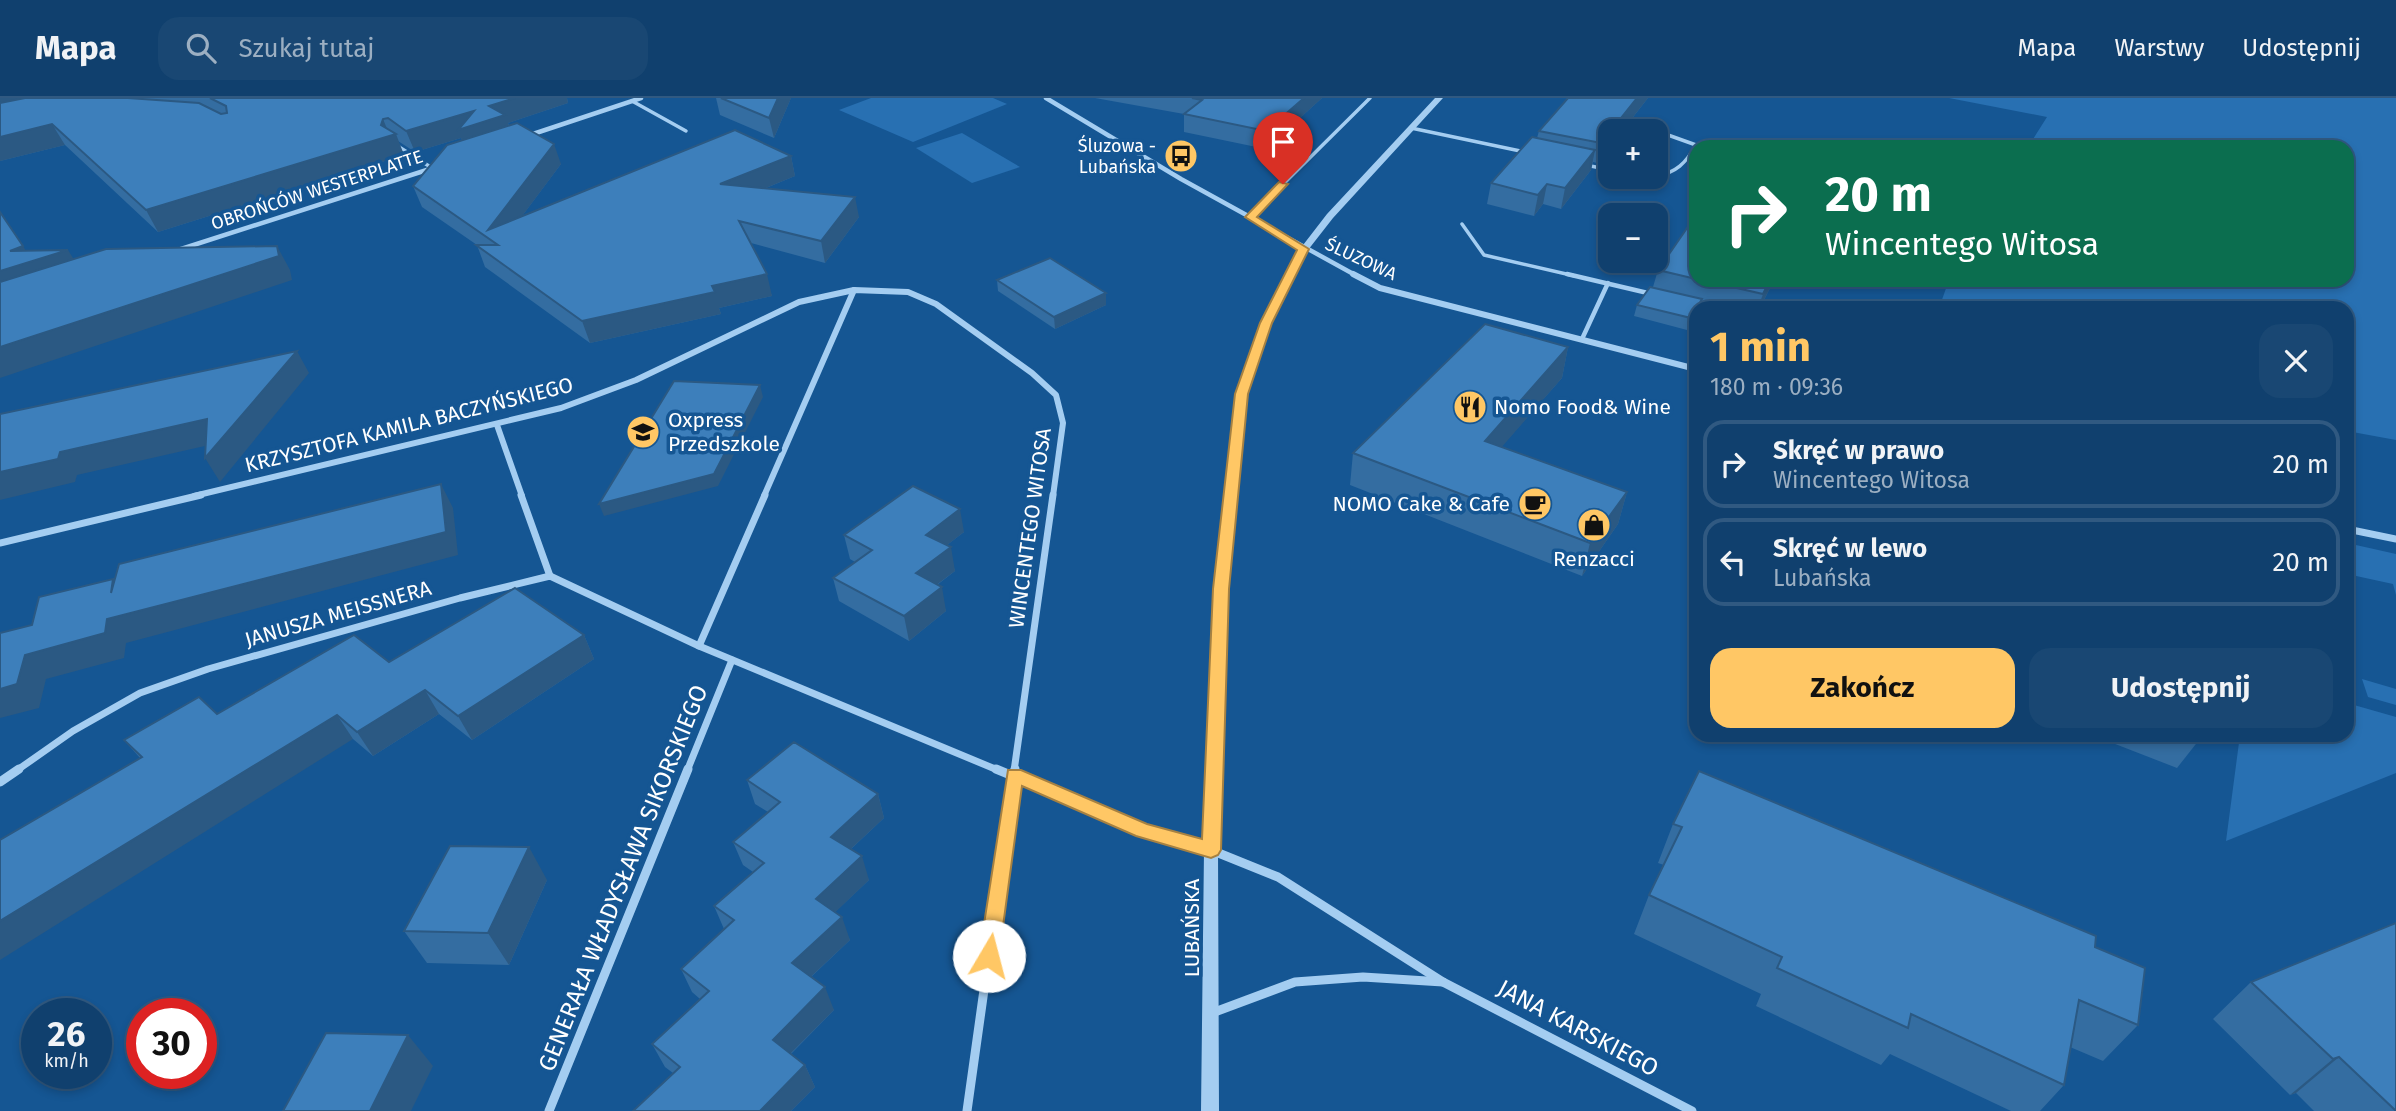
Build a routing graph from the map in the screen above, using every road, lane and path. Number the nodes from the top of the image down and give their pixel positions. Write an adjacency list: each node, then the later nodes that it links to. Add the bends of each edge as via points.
1 (641, 98): 5 (street)
2 (1046, 98): 19 (street, ŚLUZOWA)
3 (1370, 98): 19 (lane)
4 (1439, 98): 6 (street, LUBAŃSKA)
5 (632, 101): 7 (lane); 9 (street)
6 (1411, 128): 12 (lane); 21 (street, LUBAŃSKA)
7 (686, 131)
8 (1668, 135): 10 (lane)
9 (520, 138)
10 (1689, 142)
11 (394, 143): 17 (lane)
12 (1532, 153)
13 (1689, 158): 18 (lane)
14 (445, 164): 17 (street, OBROŃCÓW WESTERPLATTE)
15 (1584, 164): 16 (lane)
16 (1598, 167)
17 (432, 168): 22 (street, OBROŃCÓW WESTERPLATTE)
18 (1668, 173)
19 (1250, 217): 21 (street, ŚLUZOWA)
20 (1462, 224): 23 (lane, via 1485,255)
21 (1304, 249): 28 (street, ŚLUZOWA, via 1380,288); 39 (street, LUBAŃSKA, via 1266,323 1242,394 1221,589)
22 (169, 253)
23 (1608, 283): 25 (lane); 28 (lane)
24 (854, 290): 30 (street, KRZYSZTOFA KAMILA BACZYŃSKIEGO, via 799,302 636,380 561,408); 35 (street); 37 (street, WINCENTEGO WITOSA, via 908,292 936,304 1056,395 1063,423)
25 (1658, 296)
26 (1684, 302): 27 (lane)
27 (1689, 303)
28 (1582, 339): 29 (street, ŚLUZOWA)
29 (1689, 367)
30 (496, 425): 33 (street, KRZYSZTOFA KAMILA BACZYŃSKIEGO); 34 (street)
31 (2354, 530): 32 (street)
32 (2396, 539)
33 (0, 543)
34 (550, 576): 35 (street); 38 (street, JANUSZA MEISSNERA, via 235,662 140,693 73,731)
35 (699, 646): 36 (street)
36 (732, 660): 37 (street); 42 (street, GENERAŁA WŁADYSŁAWA SIKORSKIEGO)
37 (1014, 775): 39 (street, via 1143,830); 43 (street, WINCENTEGO WITOSA)
38 (0, 782)
39 (1211, 850): 40 (street, JANA KARSKIEGO, via 1278,877); 41 (street, LUBAŃSKA)
40 (1443, 982): 41 (street, JANA KARSKIEGO, via 1363,977 1295,982); 45 (street, JANA KARSKIEGO)
41 (1212, 1013): 44 (street, LUBAŃSKA)
42 (549, 1111)
43 (967, 1111)
44 (1210, 1111)
45 (1692, 1111)

